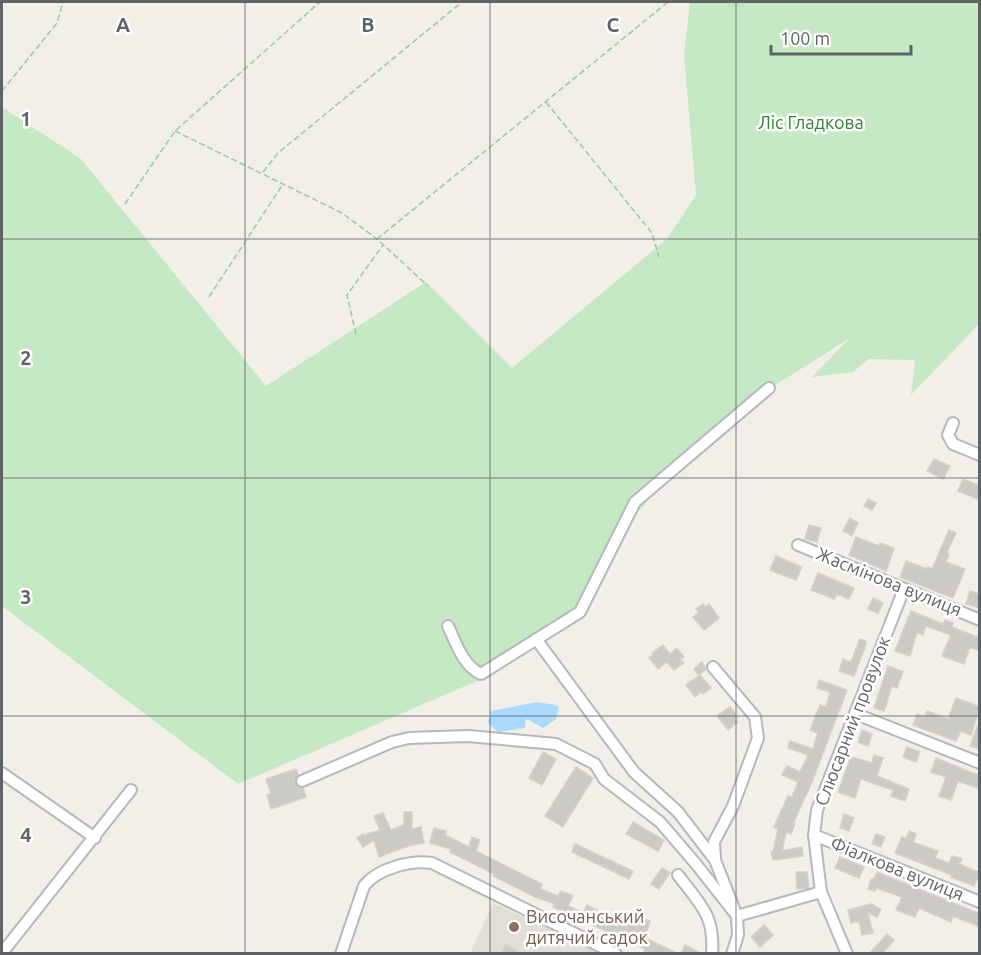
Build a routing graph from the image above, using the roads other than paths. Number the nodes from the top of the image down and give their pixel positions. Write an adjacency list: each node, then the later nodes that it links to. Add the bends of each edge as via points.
1 (769, 388): 8 (street, via 634,502 580,612)
2 (953, 423): 3 (street, via 948,435 953,444)
3 (980, 455)
4 (798, 544): 5 (street, Жасмінова вулиця)
5 (904, 588): 6 (street, Жасмінова вулиця); 10 (street, Слюсарний провулок)
6 (980, 620)
7 (448, 626): 8 (street, via 462,656 481,674)
8 (536, 639): 17 (street, via 634,772 678,812)
9 (713, 667): 17 (street, via 755,717 758,738 733,806 714,842)
10 (856, 714): 11 (street); 15 (street, Слюсарний провулок, via 817,810)
11 (980, 763)
12 (2, 773): 16 (street)
13 (302, 781): 21 (street, via 409,738 468,736 556,744 595,764 604,778 660,822)
14 (131, 790): 16 (street)
15 (814, 835): 19 (street, Слюсарний провулок); 20 (street, Фіалкова вулиця)
16 (95, 838): 22 (street)
17 (715, 860): 21 (street)
18 (678, 875): 25 (street, via 708,915)
19 (821, 892): 21 (street); 27 (street, Слюсарний провулок)
20 (980, 902)
21 (737, 916): 26 (street, via 738,935)
22 (2, 953)
23 (341, 954): 24 (street, via 364,886 370,879 420,861 432,863)
24 (616, 954)
25 (712, 954)
26 (732, 954)
27 (847, 954)

